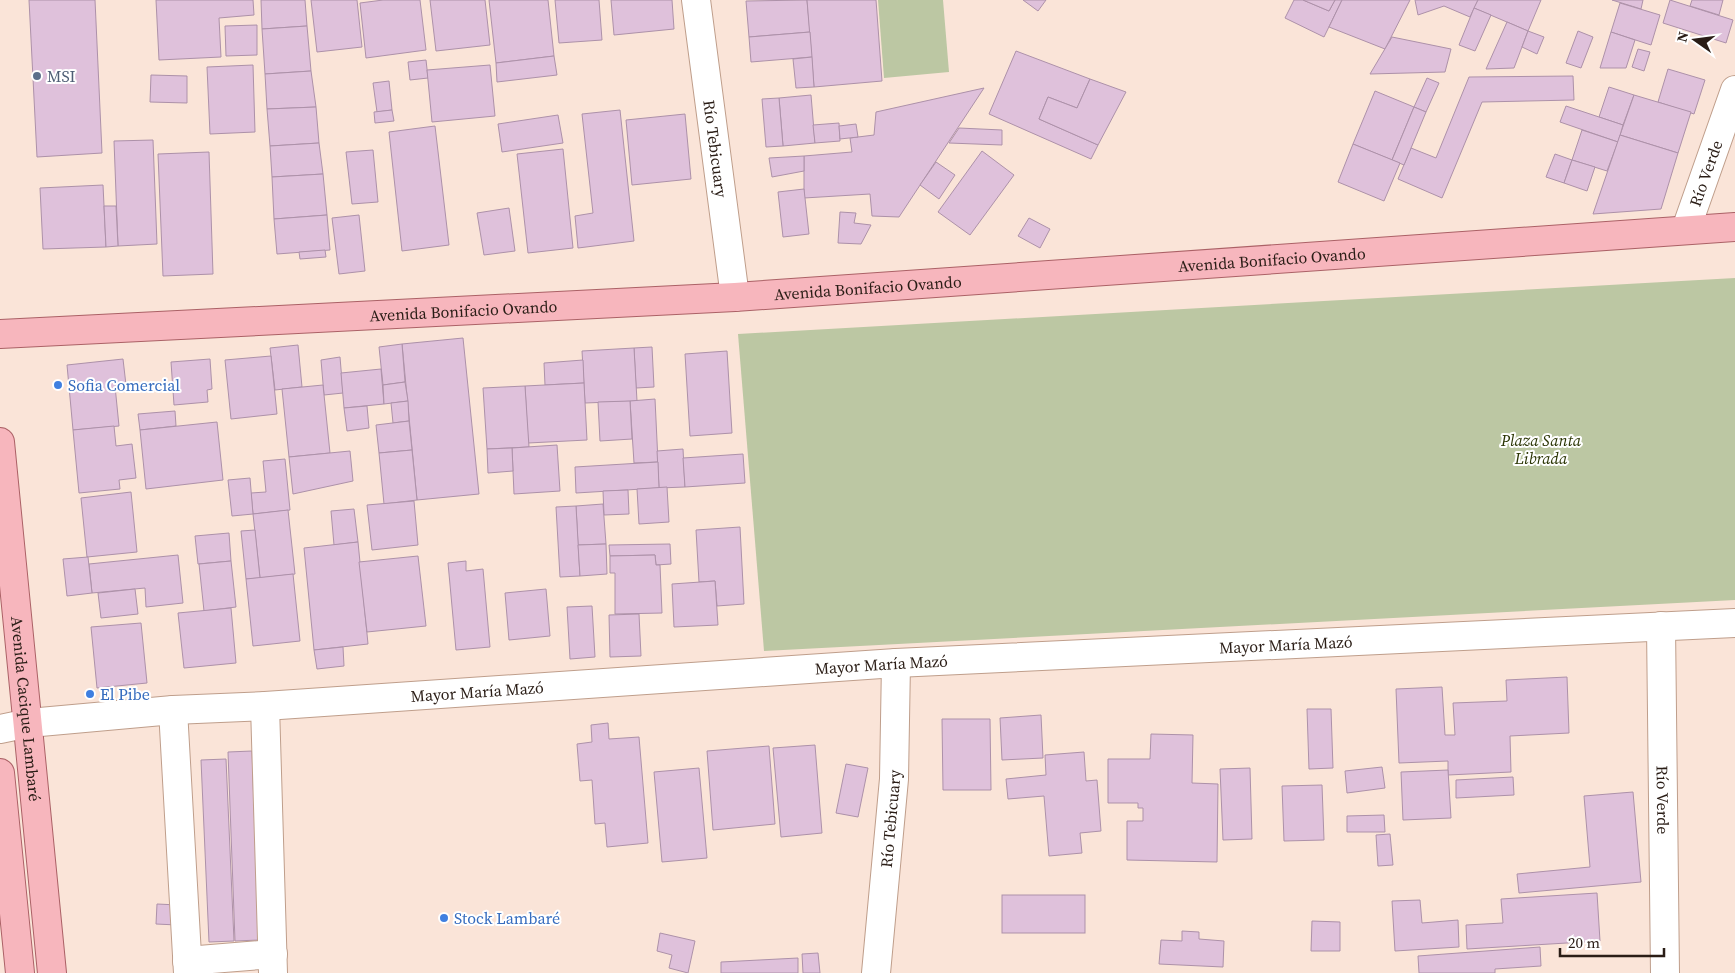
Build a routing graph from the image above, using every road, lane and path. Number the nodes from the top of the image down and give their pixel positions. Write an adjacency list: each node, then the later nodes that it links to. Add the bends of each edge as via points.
1 (696, 0): 5 (street, Río Tebicuary)
2 (1735, 90): 4 (street, Río Verde)
3 (1735, 227): 4 (main road, Avenida Bonifacio Ovando)
4 (1686, 229): 5 (main road, Avenida Bonifacio Ovando)
5 (735, 297): 6 (main road, Avenida Bonifacio Ovando)
6 (0, 334)
7 (0, 442): 13 (main road, Avenida Cacique Lambaré)
8 (1735, 622): 9 (street, Mayor María Mazó)
9 (1661, 626): 10 (street, Mayor María Mazó); 21 (street, Río Verde)
10 (896, 663): 11 (street, Mayor María Mazó); 20 (street, Río Tebicuary, via 894,779)
11 (265, 706): 12 (street, Mayor María Mazó); 16 (street)
12 (174, 710): 13 (street, Mayor María Mazó); 17 (street)
13 (28, 723): 14 (street, Mayor María Mazó); 19 (main road, Avenida Cacique Lambaré)
14 (0, 729)
15 (0, 773): 18 (main road, Avenida Cacique Lambaré)
16 (273, 964): 17 (street)
17 (188, 967)
18 (20, 973)
19 (52, 973)
20 (876, 973)
21 (1665, 973)

